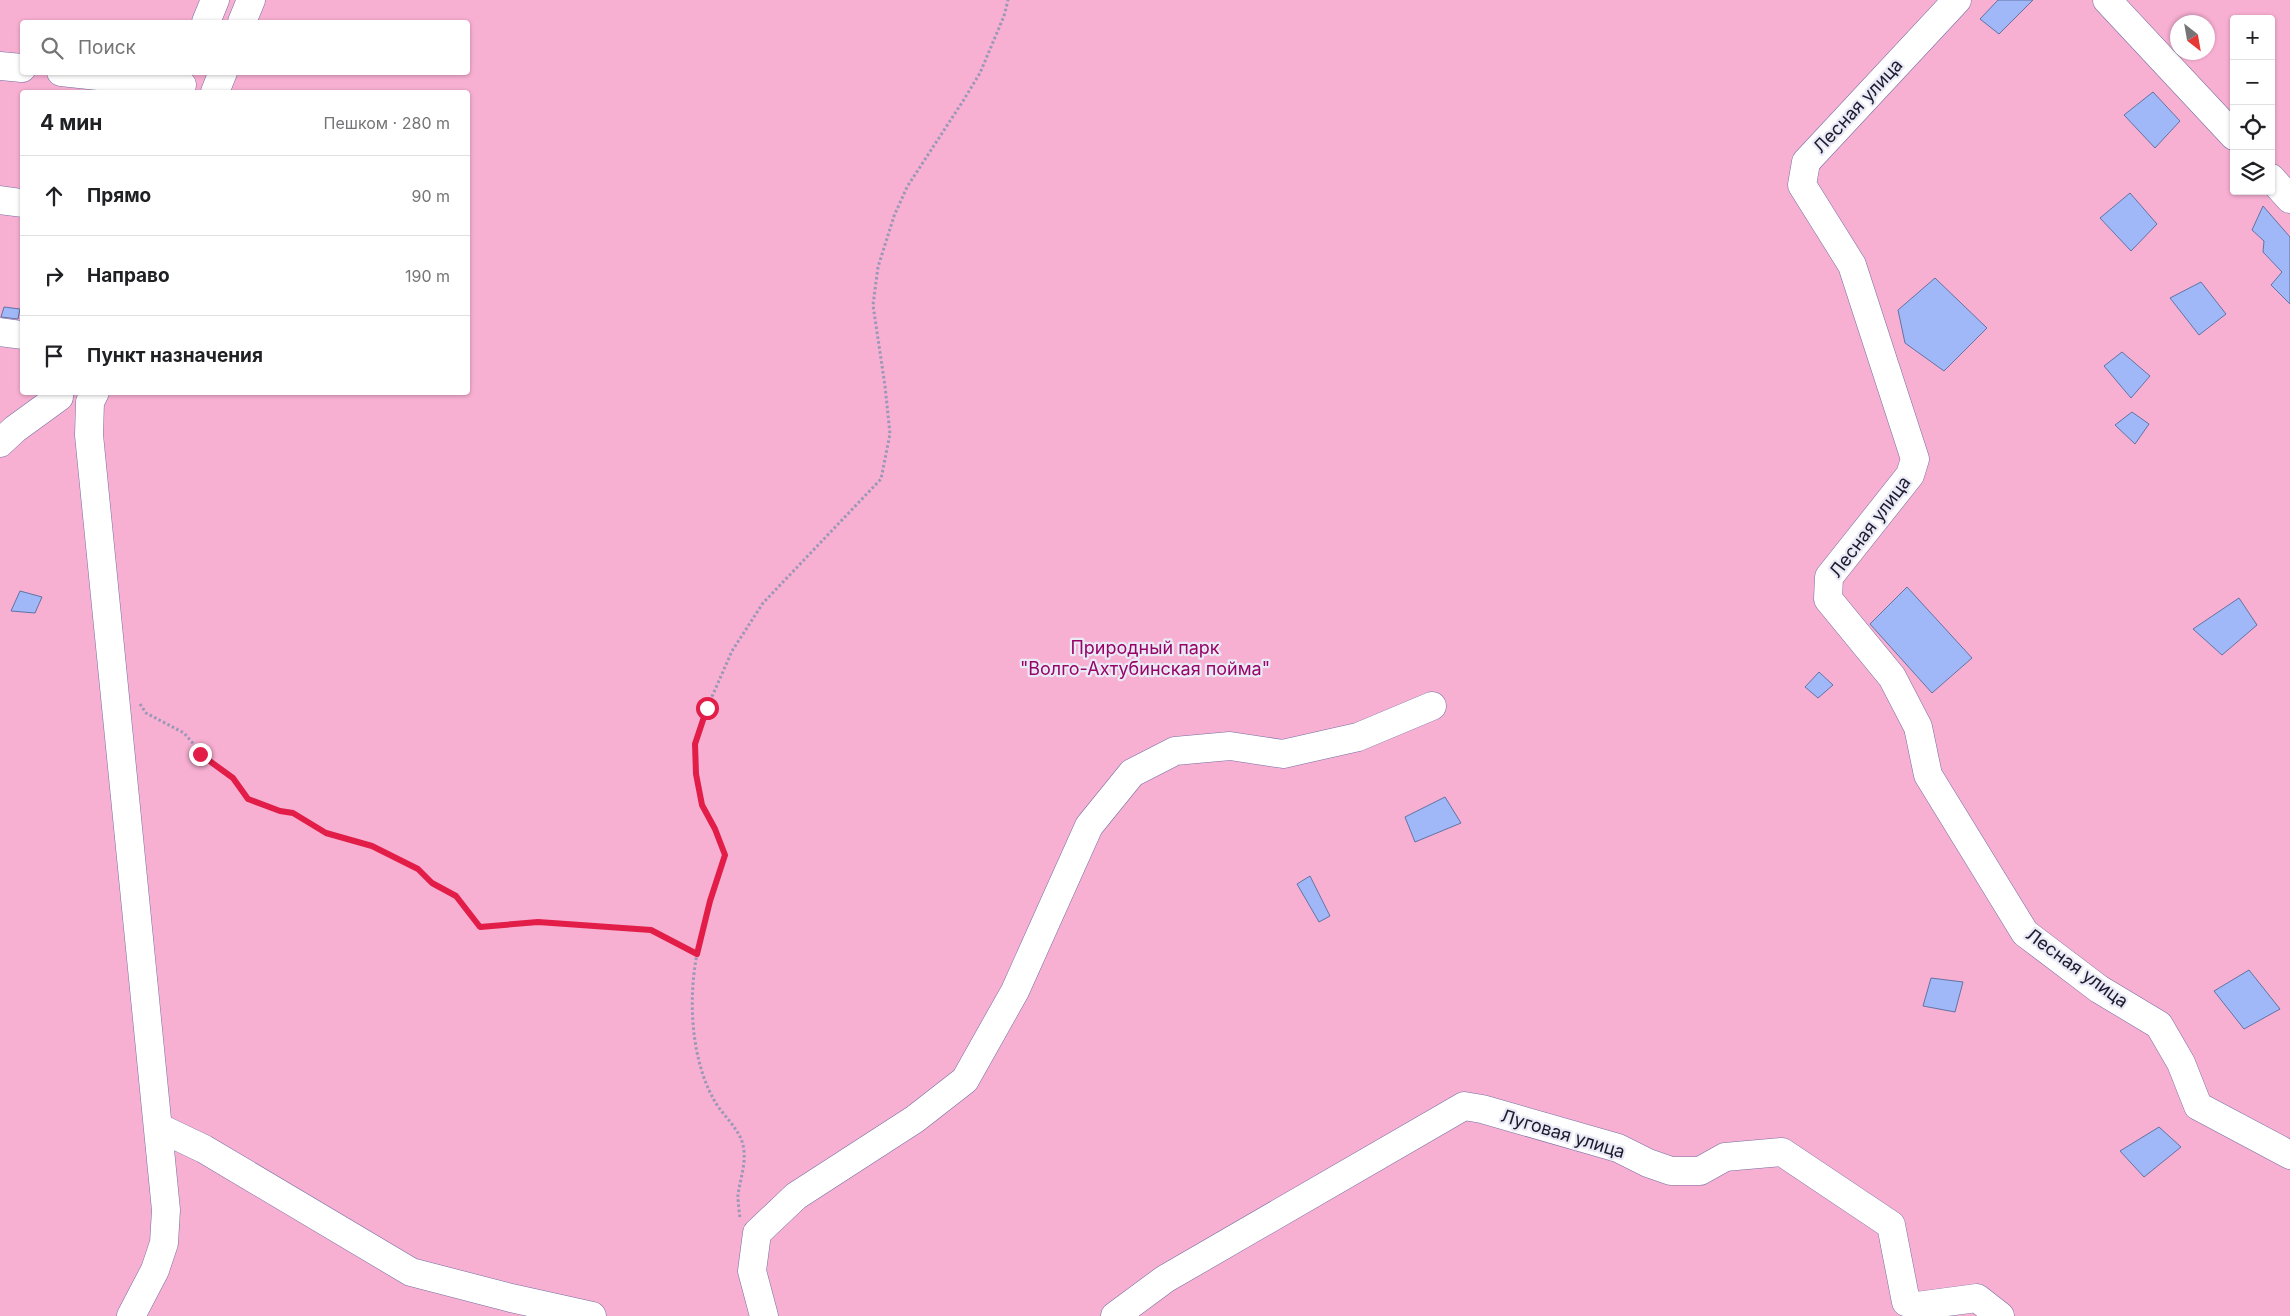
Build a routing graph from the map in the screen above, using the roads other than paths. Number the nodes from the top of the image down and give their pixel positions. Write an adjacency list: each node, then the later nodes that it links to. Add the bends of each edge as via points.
1 (215, 0): 5 (street)
2 (251, 0): 6 (street)
3 (1957, 0): 26 (street, Лесная улица, via 1806,162 1802,185 1852,265 1915,459 1910,475 1829,577 1828,599 1892,677 1918,728 1928,775 2025,933 2099,989 2159,1025 2181,1062 2198,1106)
4 (2107, 0): 13 (street)
5 (207, 20)
6 (243, 20)
7 (0, 66): 8 (street)
8 (20, 68)
9 (92, 75): 11 (street)
10 (222, 75): 12 (street)
11 (183, 84)
12 (216, 90)
13 (2230, 132)
14 (2275, 182): 15 (street)
15 (2290, 199)
16 (0, 200): 17 (street)
17 (20, 203)
18 (0, 332): 19 (street)
19 (20, 335)
20 (58, 395): 23 (street)
21 (70, 395): 22 (street)
22 (93, 397): 25 (street, via 89,435)
23 (0, 443)
24 (1432, 706): 29 (street, via 1358,737 1283,754 1230,746 1174,751 1132,773 1089,826 1015,991 965,1080 915,1119 796,1196 757,1233 752,1271)
25 (160, 1128): 27 (street, via 166,1210 164,1242 155,1270); 28 (street, via 204,1149 411,1272)
26 (2290, 1155)
27 (131, 1316)
28 (592, 1316)
29 (764, 1316)
30 (1115, 1316): 31 (street, Луговая улица, via 1165,1279 1464,1106 1618,1148 1671,1171 1700,1171 1725,1158 1782,1152 1891,1225 1906,1302 1917,1306 1977,1298)
31 (2000, 1316)

